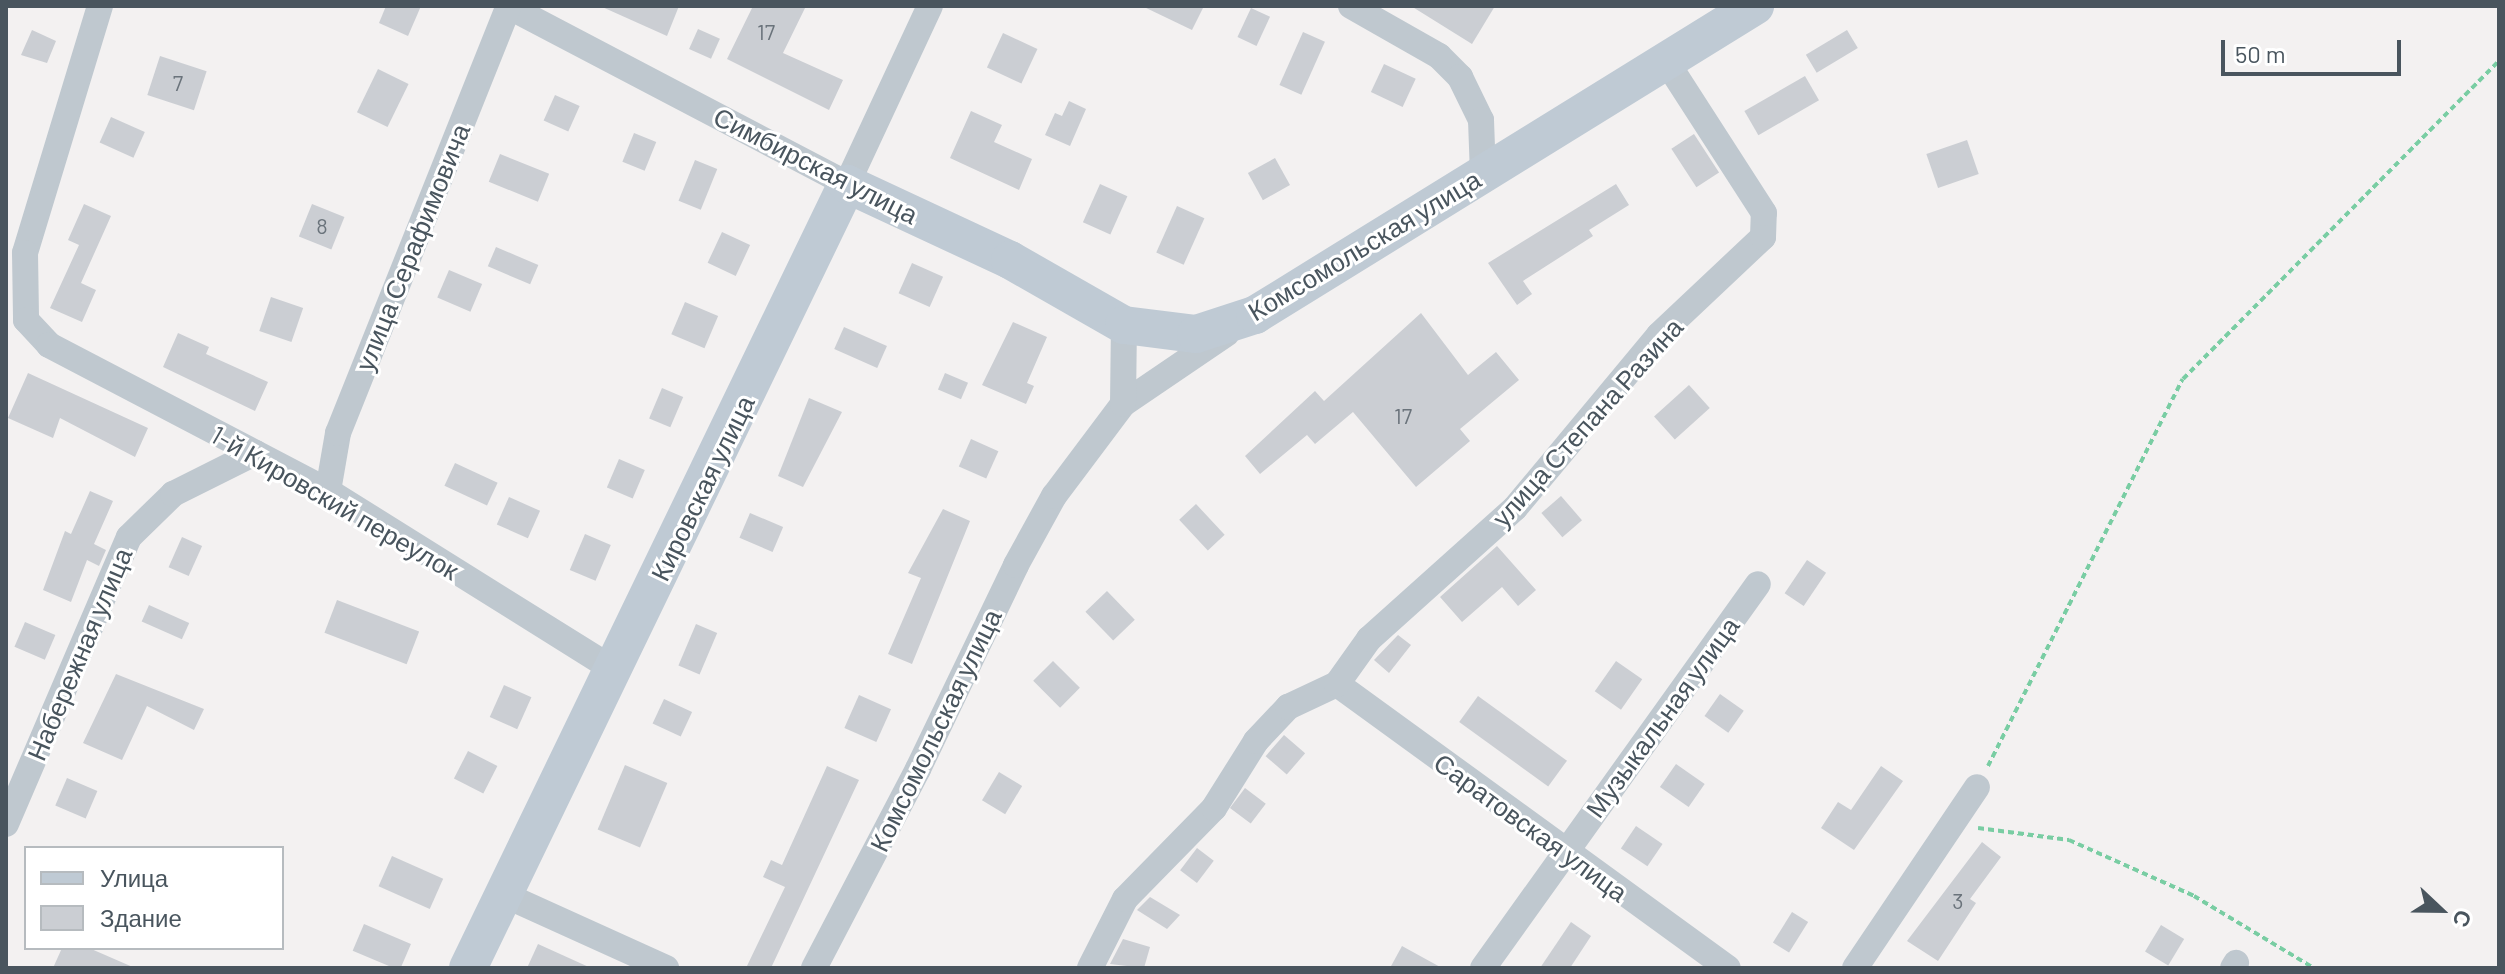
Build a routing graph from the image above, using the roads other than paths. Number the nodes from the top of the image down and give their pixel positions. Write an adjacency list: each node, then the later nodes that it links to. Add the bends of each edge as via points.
1 (100, 6): 12 (street, 1-й Кировский переулок, via 25,253 26,320 49,345)
2 (508, 6): 8 (street, Симбирская улица); 13 (street, улица Серафимовича, via 338,433)
3 (930, 6): 8 (street, Кировская улица)
4 (1351, 6): 7 (street, via 1439,56 1460,77 1481,120)
5 (1755, 6): 6 (main road, Комсомольская улица)
6 (1666, 61): 7 (main road, Комсомольская улица); 16 (street, улица Степана Разина, via 1764,213 1763,237 1659,335 1515,508 1369,639)
7 (1483, 174): 9 (main road, Комсомольская улица)
8 (847, 184): 10 (main road, Симбирская улица, via 1010,260); 15 (main road, Кировская улица)
9 (1255, 315): 10 (main road, Комсомольская улица, via 1196,334); 11 (street)
10 (1124, 325): 11 (street)
11 (1123, 404): 23 (street, Комсомольская улица, via 1038,524)
12 (255, 453): 13 (street, 1-й Кировский переулок); 18 (street, Набережная улица, via 173,494 129,537)
13 (328, 491): 15 (street, 1-й Кировский переулок)
14 (1758, 584): 19 (street, Музыкальная улица)
15 (615, 670): 20 (main road, Кировская улица)
16 (1337, 684): 19 (street, Саратовская улица); 24 (street, улица Степана Разина, via 1288,707 1256,741 1214,808 1125,899)
17 (1977, 787): 27 (street)
18 (6, 824)
19 (1565, 853): 25 (street, Музыкальная улица); 26 (street, Саратовская улица)
20 (505, 895): 21 (main road, Кировская улица); 22 (street)
21 (468, 968)
22 (666, 968)
23 (814, 968)
24 (1090, 968)
25 (1483, 968)
26 (1728, 968)
27 (1855, 968)

